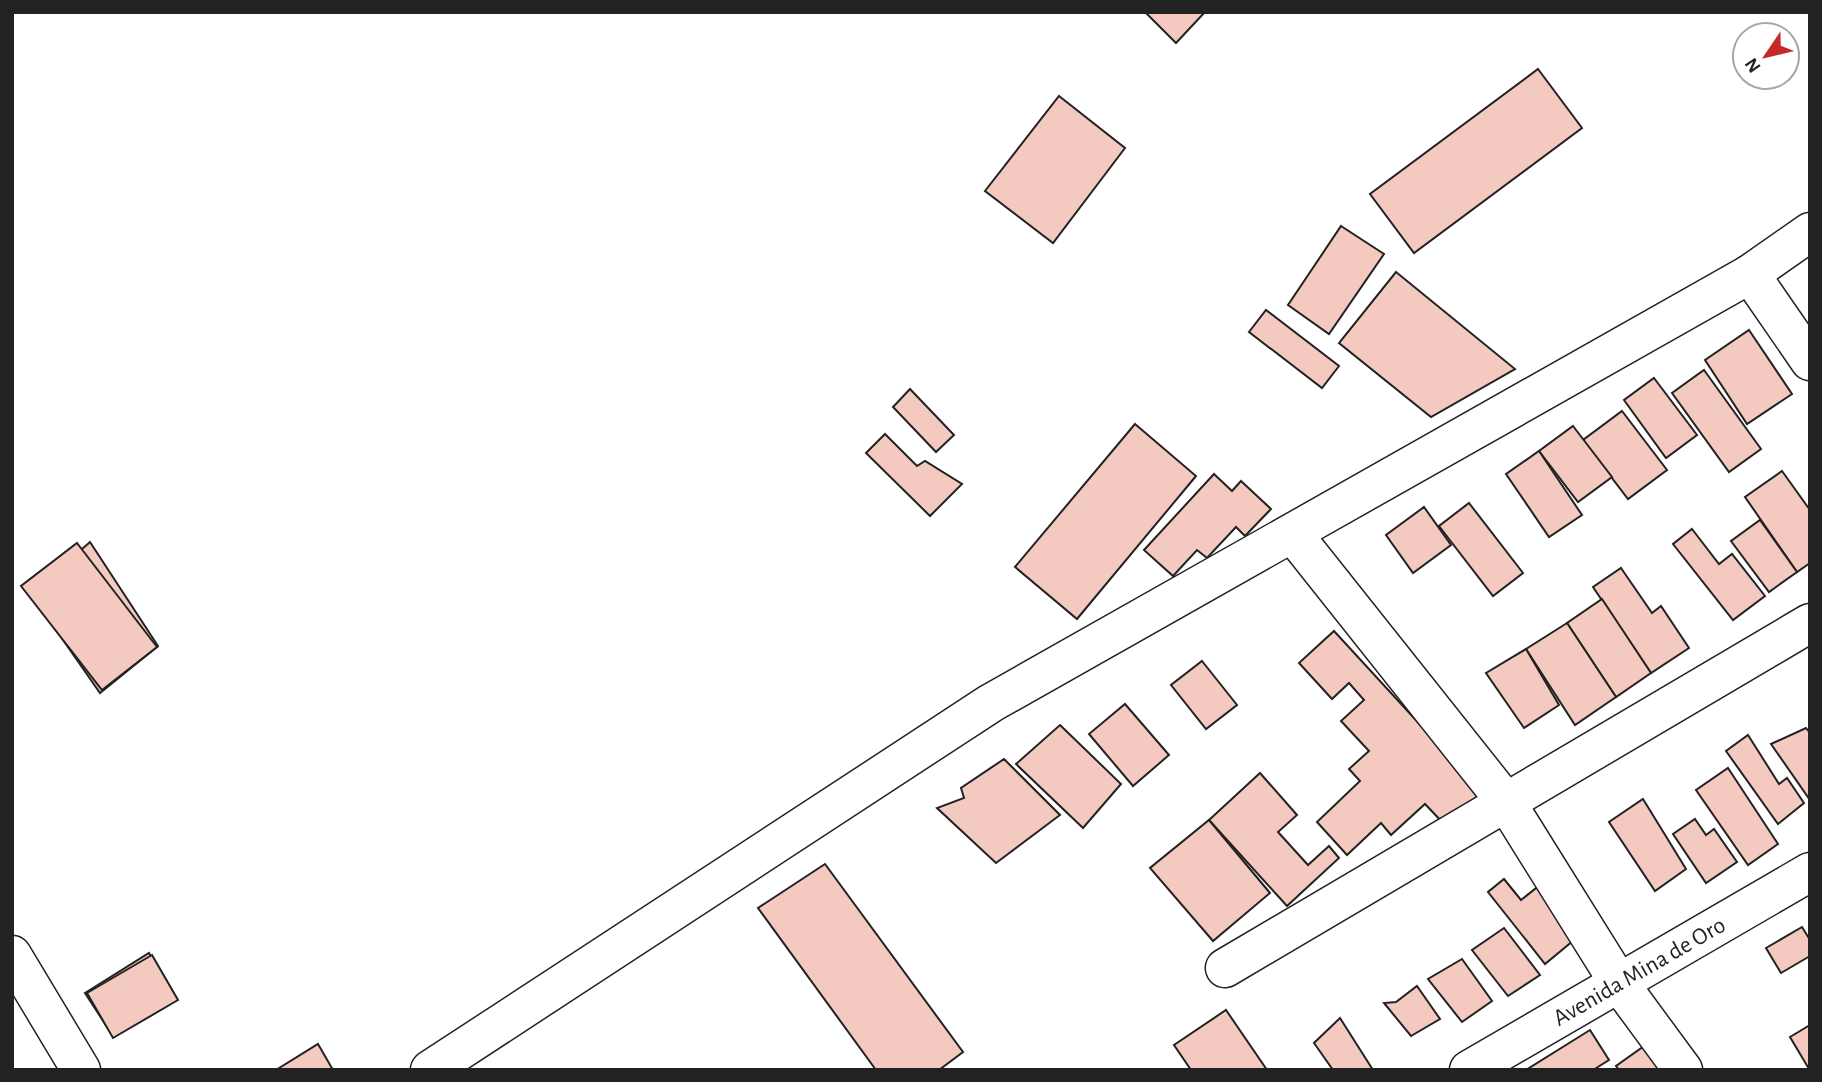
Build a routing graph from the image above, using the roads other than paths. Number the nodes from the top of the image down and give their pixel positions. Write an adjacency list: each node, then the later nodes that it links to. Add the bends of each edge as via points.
1 (1810, 232): 2 (street)
2 (1749, 274): 3 (street); 4 (street)
3 (1810, 361)
4 (1293, 534): 6 (street); 12 (street, via 991,703)
5 (1810, 623): 6 (street)
6 (1506, 802): 9 (street); 10 (street)
7 (1810, 872): 10 (street, Avenida Mina de Oro)
8 (12, 955): 11 (street)
9 (1226, 968)
10 (1619, 983): 13 (street, Avenida Mina de Oro); 14 (street)
11 (81, 1070)
12 (430, 1070)
13 (1469, 1070)
14 (1683, 1070)

